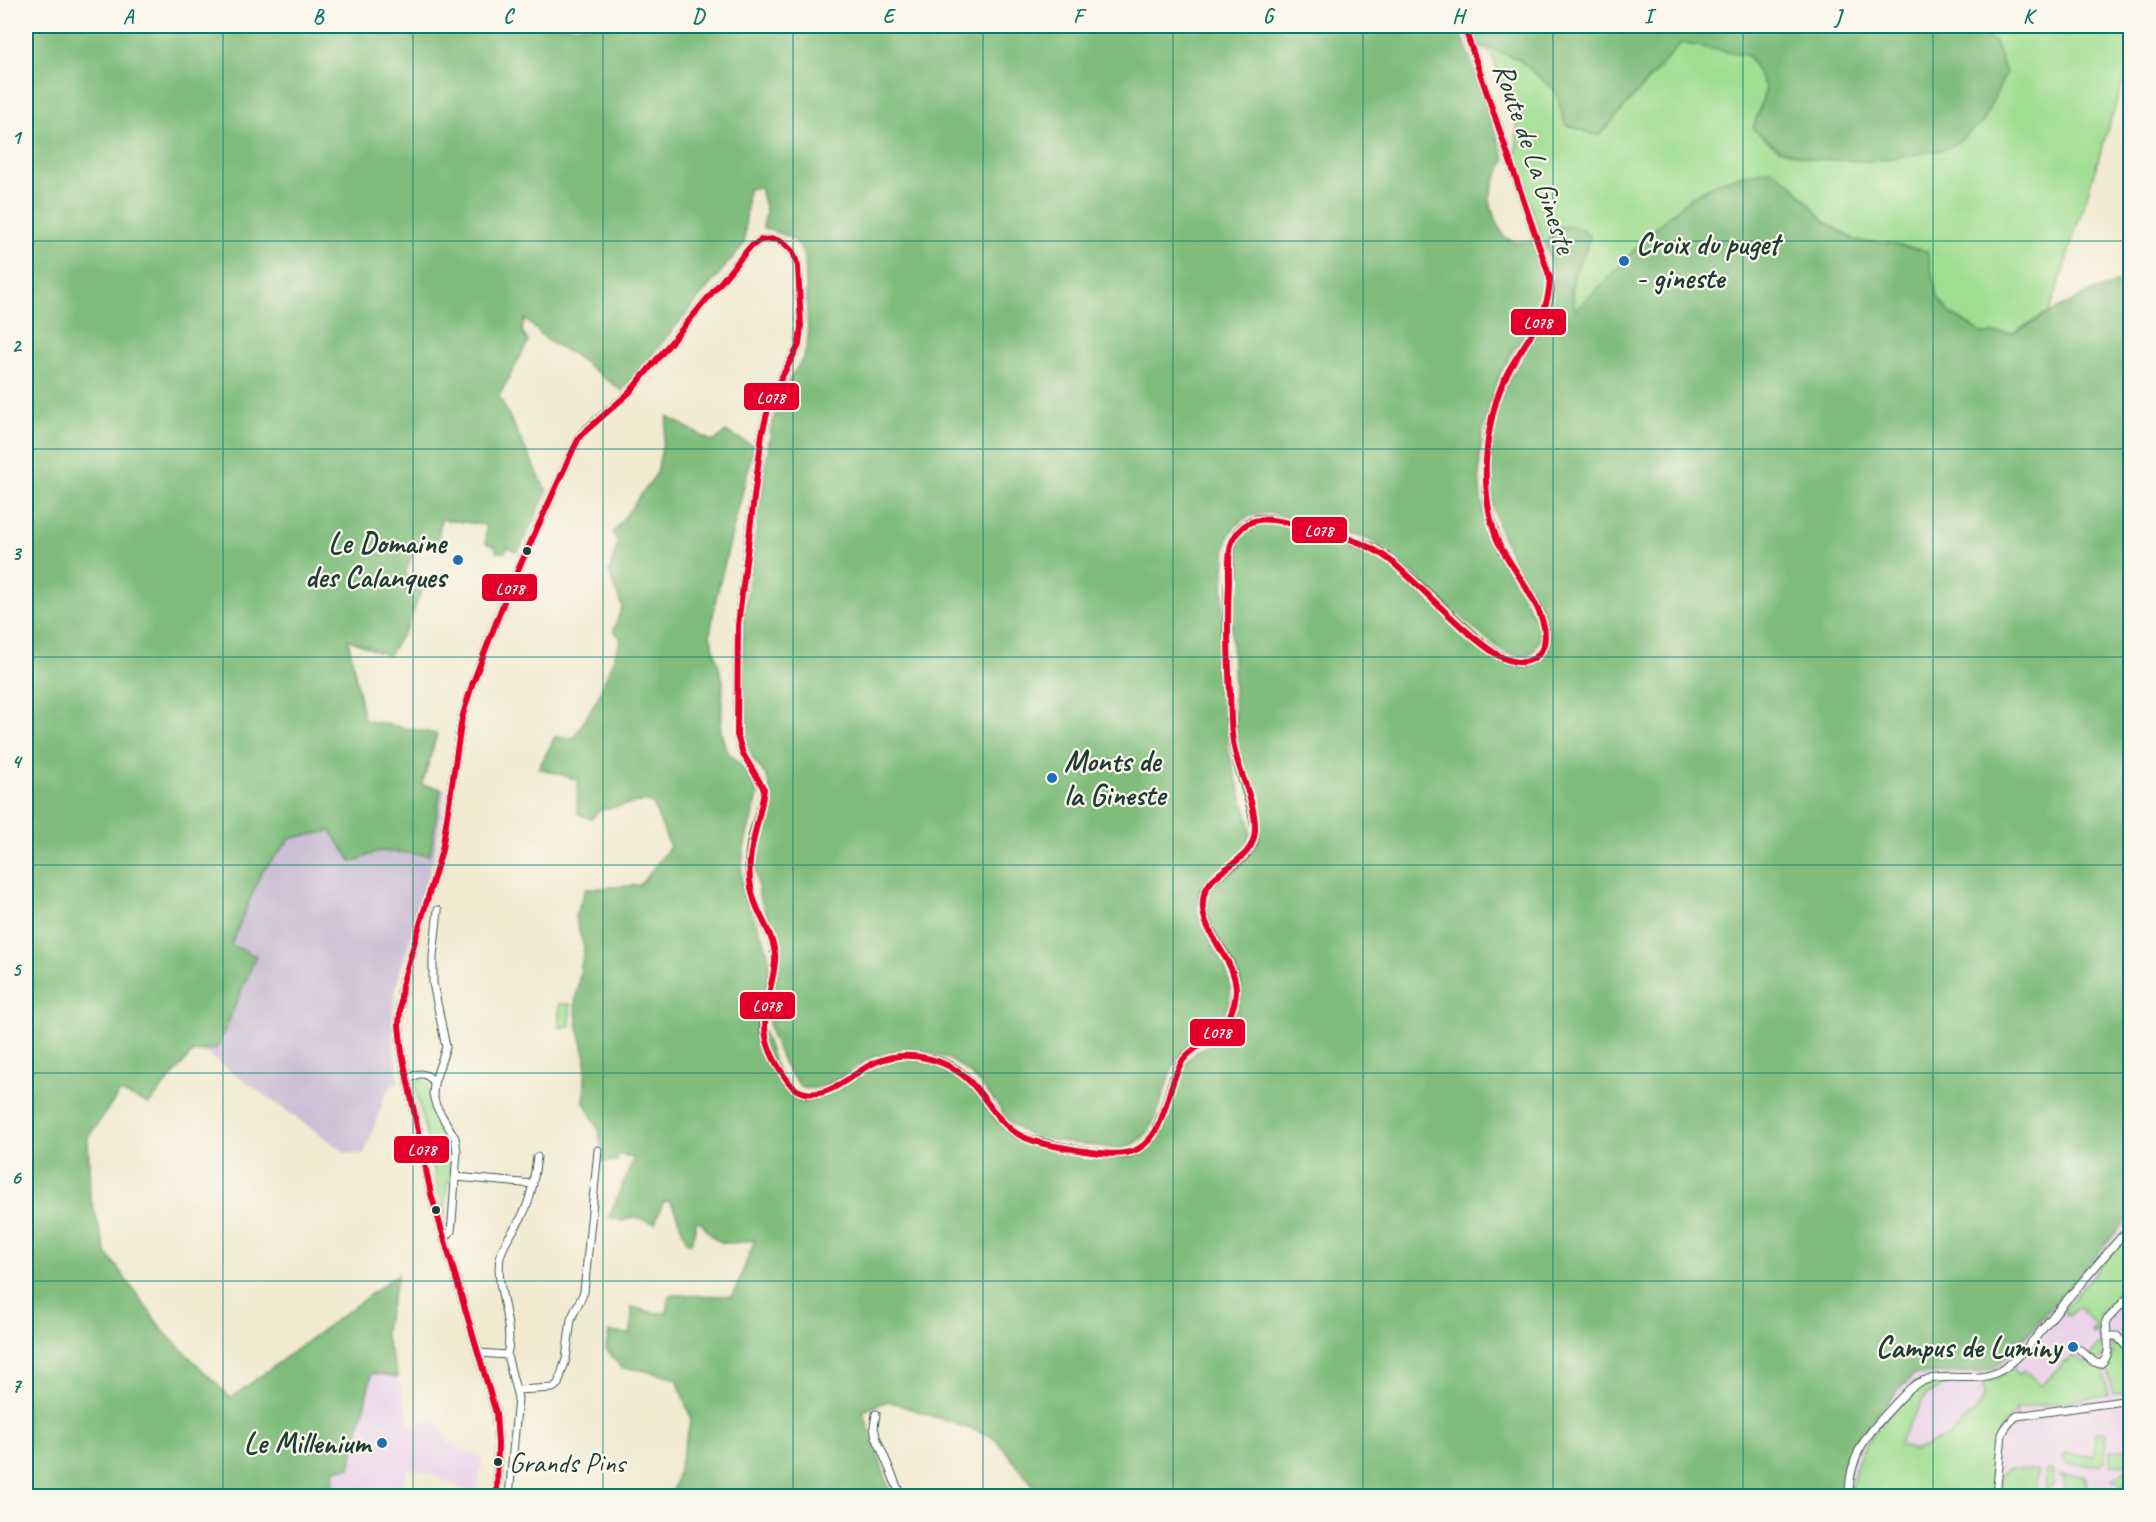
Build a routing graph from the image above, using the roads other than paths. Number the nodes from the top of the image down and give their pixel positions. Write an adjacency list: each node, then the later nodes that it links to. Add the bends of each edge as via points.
1 (1464, 26): 3 (main road, Route de La Gineste, via 1550,278 1545,311 1515,359 1497,399 1486,470 1488,508 1495,533 1543,621 1546,640 1531,660 1515,662 1491,649 1373,548 1270,519 1252,521 1238,531 1231,549 1227,618 1232,739 1255,833 1242,859 1208,884 1202,908 1211,932 1232,966 1235,1003 1215,1036 1184,1058 1152,1136 1140,1148 1117,1154 1021,1137 1005,1124 967,1078 949,1065 931,1059 900,1056 880,1060 817,1095 808,1095 791,1086 768,1045 764,1021 775,955 753,899 750,860 764,789 739,744 736,711 738,625 762,434 771,397 801,335 796,258 786,245 774,239 761,240 750,247 629,393 580,436 495,625 462,718 442,850 402,985 399,1025)
2 (438, 910): 4 (street, via 432,983 446,1047)
3 (408, 1081): 4 (street, via 424,1074); 10 (main road)
4 (434, 1083): 7 (street, via 436,1106 454,1138)
5 (598, 1150): 17 (street, via 585,1285 570,1319 561,1376 556,1387)
6 (537, 1158): 8 (street)
7 (456, 1177): 8 (street); 10 (street, via 452,1222)
8 (533, 1184): 16 (street, via 522,1216 500,1257)
9 (2130, 1227): 23 (street, via 2006,1367 1985,1377 1939,1378 1914,1385 1862,1442 1851,1472)
10 (444, 1240): 15 (main road)
11 (2130, 1295): 12 (street, via 2106,1321)
12 (2107, 1336): 13 (street, via 2108,1354 2104,1362 2094,1362); 14 (street, via 2117,1336)
13 (2080, 1350)
14 (2130, 1351)
15 (479, 1353): 16 (street); 20 (main road, via 496,1413)
16 (507, 1355): 17 (street)
17 (518, 1390): 21 (street)
18 (2130, 1400): 24 (street, via 2017,1416 2002,1434)
19 (876, 1414): 22 (street, via 876,1437)
20 (497, 1497)
21 (509, 1497)
22 (901, 1497)
23 (1849, 1497)
24 (1996, 1497)

